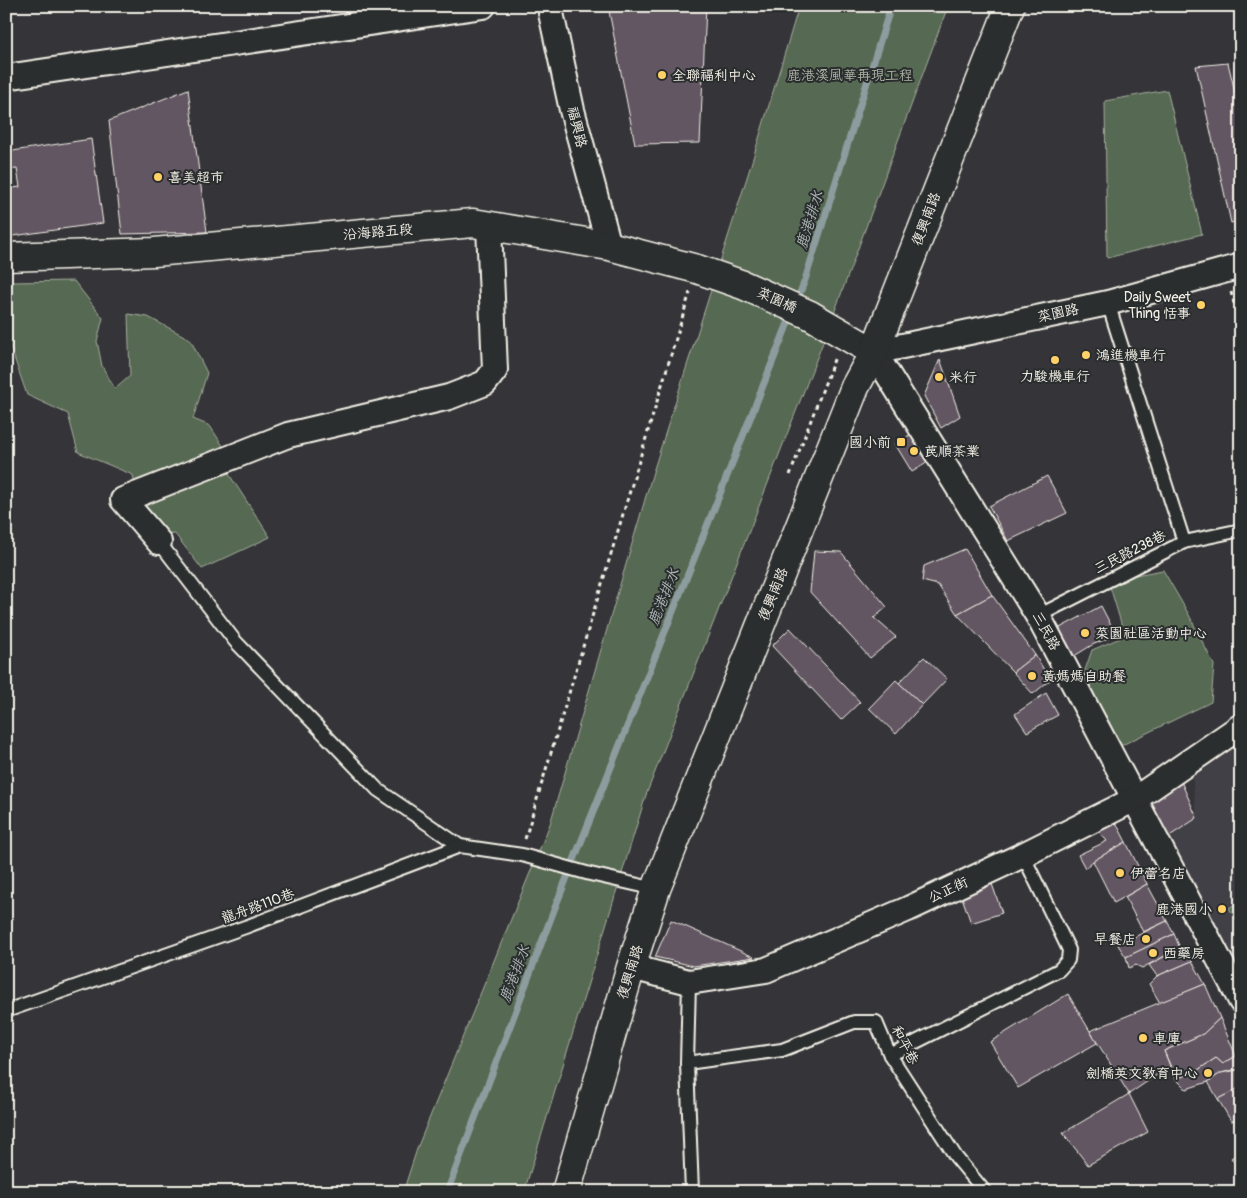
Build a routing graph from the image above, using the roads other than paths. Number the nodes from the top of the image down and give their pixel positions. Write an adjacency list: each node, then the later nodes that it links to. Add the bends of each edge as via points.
1 (483, 6): 4 (street)
2 (551, 6): 6 (street, 福興路, via 572,110)
3 (1010, 6): 11 (street, 復興南路)
4 (6, 77)
5 (489, 226): 6 (street, 沿海路五段); 7 (street, 沿海路五段, via 474,223 154,252); 13 (street, via 495,370 485,383 448,397 288,435 123,500)
6 (608, 246): 9 (street, 沿海路五段, via 696,269)
7 (6, 257)
8 (1233, 268): 10 (street, 菜園路)
9 (743, 286): 11 (street, 菜園橋, via 810,315)
10 (1108, 303): 11 (street, 菜園路); 14 (lane)
11 (874, 352): 15 (street, 三民路); 20 (street, 復興南路, via 855,388)
12 (1241, 530): 14 (lane, 三民路238巷)
13 (159, 542): 18 (lane, via 235,641 378,790)
14 (1184, 542): 15 (lane, 三民路238巷)
15 (1038, 616): 17 (street, 三民路)
16 (1241, 726): 17 (street, 公正街)
17 (1135, 799): 19 (street, 公正街); 23 (street, 三民路)
18 (460, 846): 20 (lane, 龍舟路110巷, via 522,855); 24 (lane, 龍舟路110巷, via 248,926)
19 (1023, 855): 22 (street, 公正街, via 766,970); 25 (lane, via 1069,950 1068,960 1059,970)
20 (656, 889): 21 (street, 復興南路)
21 (631, 968): 22 (street, 公正街); 27 (street, 復興南路)
22 (689, 982): 26 (lane)
23 (1239, 996)
24 (6, 1011)
25 (890, 1054): 26 (lane, 和平巷, via 876,1022 854,1022 782,1050); 29 (lane, 和平巷, via 956,1157)
26 (687, 1063): 28 (lane)
27 (566, 1192)
28 (692, 1192)
29 (985, 1192)

